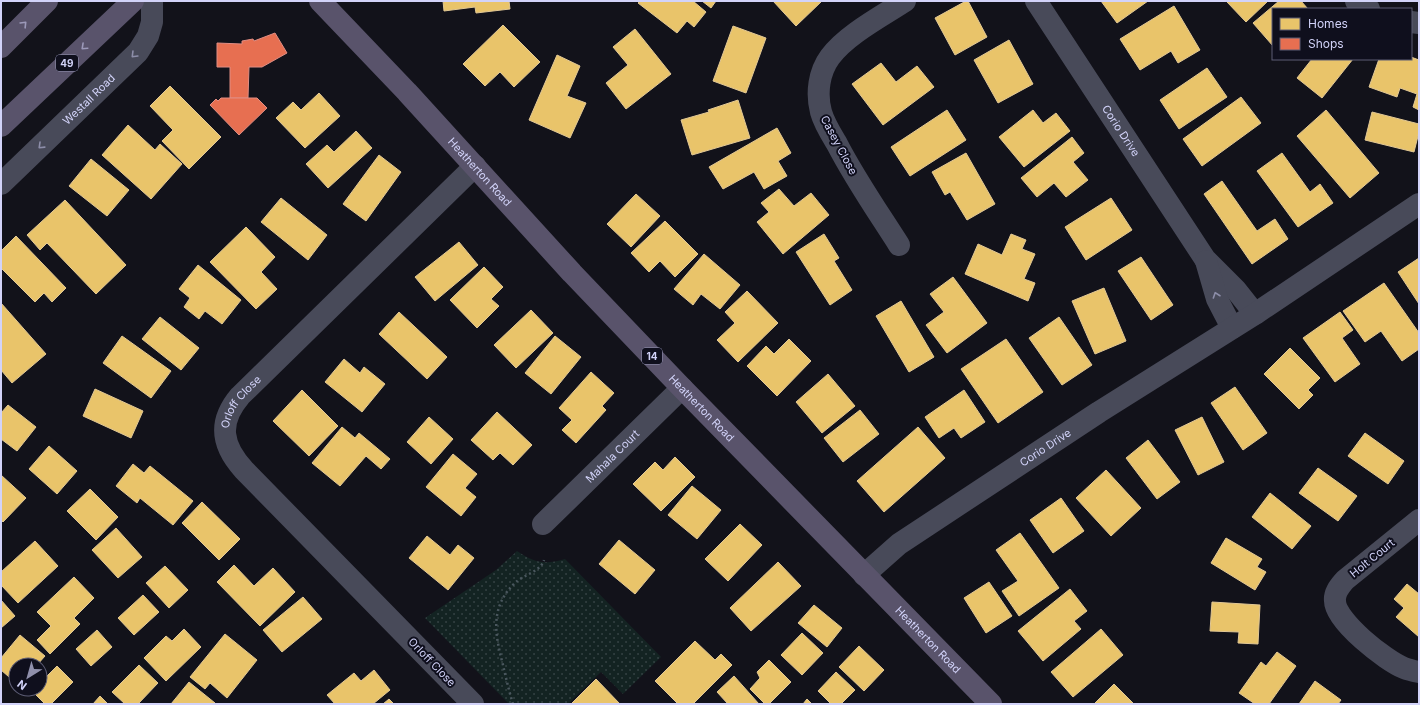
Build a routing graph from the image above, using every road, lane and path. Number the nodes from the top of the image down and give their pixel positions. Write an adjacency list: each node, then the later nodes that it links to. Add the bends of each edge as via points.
1 (47, 1): 9 (main road, one-way to 1)
2 (133, 1): 10 (main road, 49, one-way to 10)
3 (152, 1): 12 (street, Westall Road, one-way to 12, via 152,22 148,36 138,52)
4 (320, 1): 11 (main road, Heatherton Road / 14)
5 (905, 1): 14 (street, Casey Close, via 843,42 830,57 819,85 821,112 844,159)
6 (1036, 1): 15 (street, Corio Drive)
7 (1356, 1): 8 (street)
8 (1367, 8)
9 (1, 47)
10 (1, 126)
11 (475, 166): 18 (main road, Heatherton Road / 14, via 572,273); 24 (street, Orloff Close, via 240,396 229,412 225,430 228,448 244,470)
12 (1, 184)
13 (1419, 204): 16 (street, Corio Drive)
14 (899, 245)
15 (1205, 259): 16 (street, Corio Drive, via 1236,290); 17 (street, Corio Drive, one-way to 15, via 1217,299)
16 (1255, 314): 17 (street, Corio Drive)
17 (1232, 328): 22 (street, Corio Drive, via 899,544)
18 (682, 388): 20 (street, Mahala Court); 22 (main road, Heatherton Road / 14)
19 (1419, 520): 23 (street, Holt Court, via 1346,580 1326,601 1373,648 1404,668)
20 (543, 524)
21 (544, 560): 25 (path, via 540,568 516,581 509,589 499,607 496,619 495,630 499,650)
22 (864, 575): 26 (main road, Heatherton Road / 14)
23 (1419, 672)
24 (473, 704)
25 (513, 704)
26 (991, 704)

